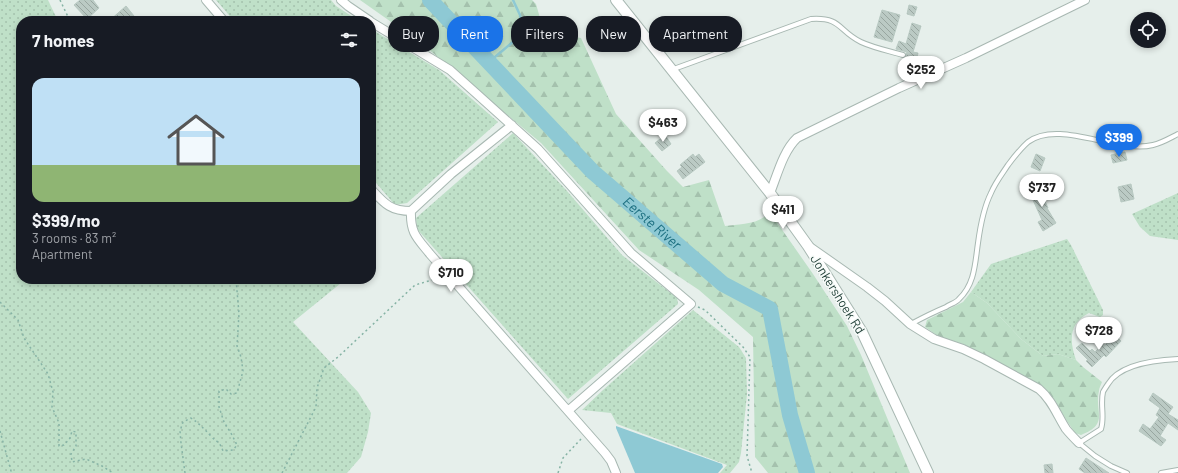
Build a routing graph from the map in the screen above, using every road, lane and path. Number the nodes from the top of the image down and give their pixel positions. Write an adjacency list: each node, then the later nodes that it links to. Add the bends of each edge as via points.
1 (60, 0): 6 (path)
2 (206, 0): 7 (street)
3 (341, 0): 8 (street)
4 (616, 0): 11 (street, Jonkershoek Rd)
5 (1085, 0): 14 (street, via 797,138 786,152)
6 (68, 16)
7 (220, 16)
8 (363, 16)
9 (376, 24): 12 (street, via 450,70)
10 (903, 55): 11 (lane, via 861,42 834,21 811,19)
11 (671, 70): 14 (street, Jonkershoek Rd)
12 (512, 125): 16 (street, via 451,174); 21 (street, via 555,168 631,254)
13 (1178, 134): 22 (lane, via 1153,145 1136,147 1068,135 1039,137 1029,142 1016,154 991,193 968,290 959,300)
14 (770, 193): 17 (street, Jonkershoek Rd)
15 (376, 195): 16 (street, via 389,207)
16 (411, 211): 18 (street, via 414,233)
17 (808, 246): 22 (street, via 868,287); 36 (street, Jonkershoek Rd, via 862,332)
18 (430, 254): 24 (street); 32 (path, via 432,280 415,285 324,368 317,388 316,407)
19 (236, 284): 31 (path, via 239,314 237,346 243,371 237,393 231,394 226,389 220,390 218,397 224,422 237,445 233,450 223,451 220,443 201,425 191,418 183,422 180,432)
20 (0, 302): 30 (path, via 18,320 24,338 48,374 53,392 52,408 59,423 59,446 64,445 72,432 76,432 72,462 86,459)
21 (690, 304): 24 (street); 35 (path, via 704,310 750,357 747,456)
22 (910, 324): 27 (street, via 934,339 963,349 1039,389 1052,403 1067,430)
23 (1178, 359): 27 (lane, via 1145,363 1112,378 1103,392 1104,422 1101,429)
24 (569, 410): 26 (street)
25 (0, 431): 29 (path, via 11,471)
26 (588, 432): 33 (path, via 563,458); 34 (street, via 611,461)
27 (1079, 443): 37 (lane, via 1110,466)
28 (1178, 470): 38 (lane)
29 (8, 473)
30 (113, 473)
31 (185, 473)
32 (282, 473)
33 (558, 473)
34 (616, 473)
35 (752, 473)
36 (928, 473)
37 (1127, 473)
38 (1161, 473)

